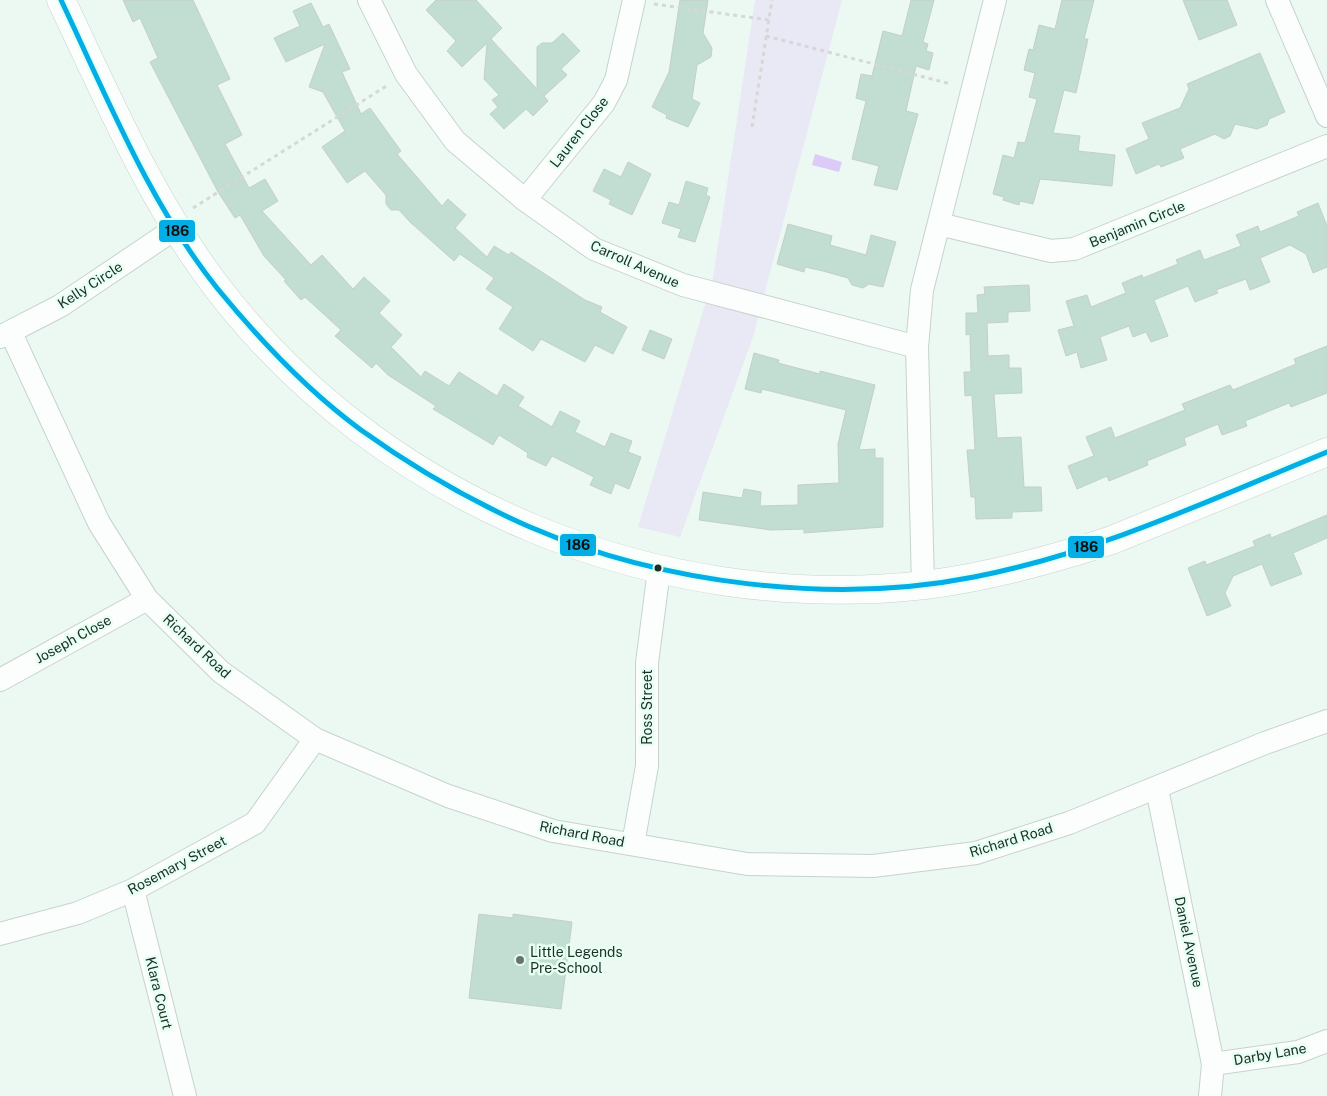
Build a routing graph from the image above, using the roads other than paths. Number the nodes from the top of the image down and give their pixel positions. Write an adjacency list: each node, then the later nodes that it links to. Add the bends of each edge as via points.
1 (61, 0): 9 (main road, via 138,162)
2 (369, 0): 8 (street, Carroll Avenue, via 406,74 455,141)
3 (634, 0): 8 (street, Lauren Close, via 616,80 604,103)
4 (996, 0): 10 (street)
5 (1277, 0): 6 (street)
6 (1327, 116)
7 (1327, 146): 10 (street, Benjamin Circle, via 1074,249 1051,251)
8 (525, 200): 12 (street, Carroll Avenue, via 594,249 683,285)
9 (174, 224): 11 (street, Kelly Circle, via 60,306); 14 (main road, via 218,288 271,349 336,410 376,441 452,490 512,520 582,548)
10 (939, 224): 12 (street, via 922,290)
11 (6, 335): 16 (street, Richard Road, via 100,523)
12 (917, 347): 15 (street)
13 (1327, 452): 15 (main road, via 1112,540 998,573)
14 (659, 570): 15 (main road, via 742,584 817,590); 21 (street, Ross Street, via 647,663 647,766)
15 (923, 585)
16 (147, 599): 17 (street, Joseph Close); 19 (street, Richard Road, via 221,672)
17 (0, 680)
18 (1327, 721): 20 (street, Richard Road, via 1264,743)
19 (315, 739): 21 (street, Richard Road, via 448,796 553,831); 22 (street, Rosemary Street, via 255,823)
20 (1157, 789): 21 (street, Richard Road, via 1069,823 976,853 873,866 747,864); 25 (street, Daniel Avenue)
21 (633, 844)
22 (133, 890): 23 (street, Rosemary Street, via 78,913); 26 (street, Klara Court)
23 (0, 934)
24 (1327, 1041): 25 (street, Darby Lane, via 1298,1052)
25 (1213, 1064): 27 (street, Daniel Avenue)
26 (185, 1096)
27 (1210, 1096)

